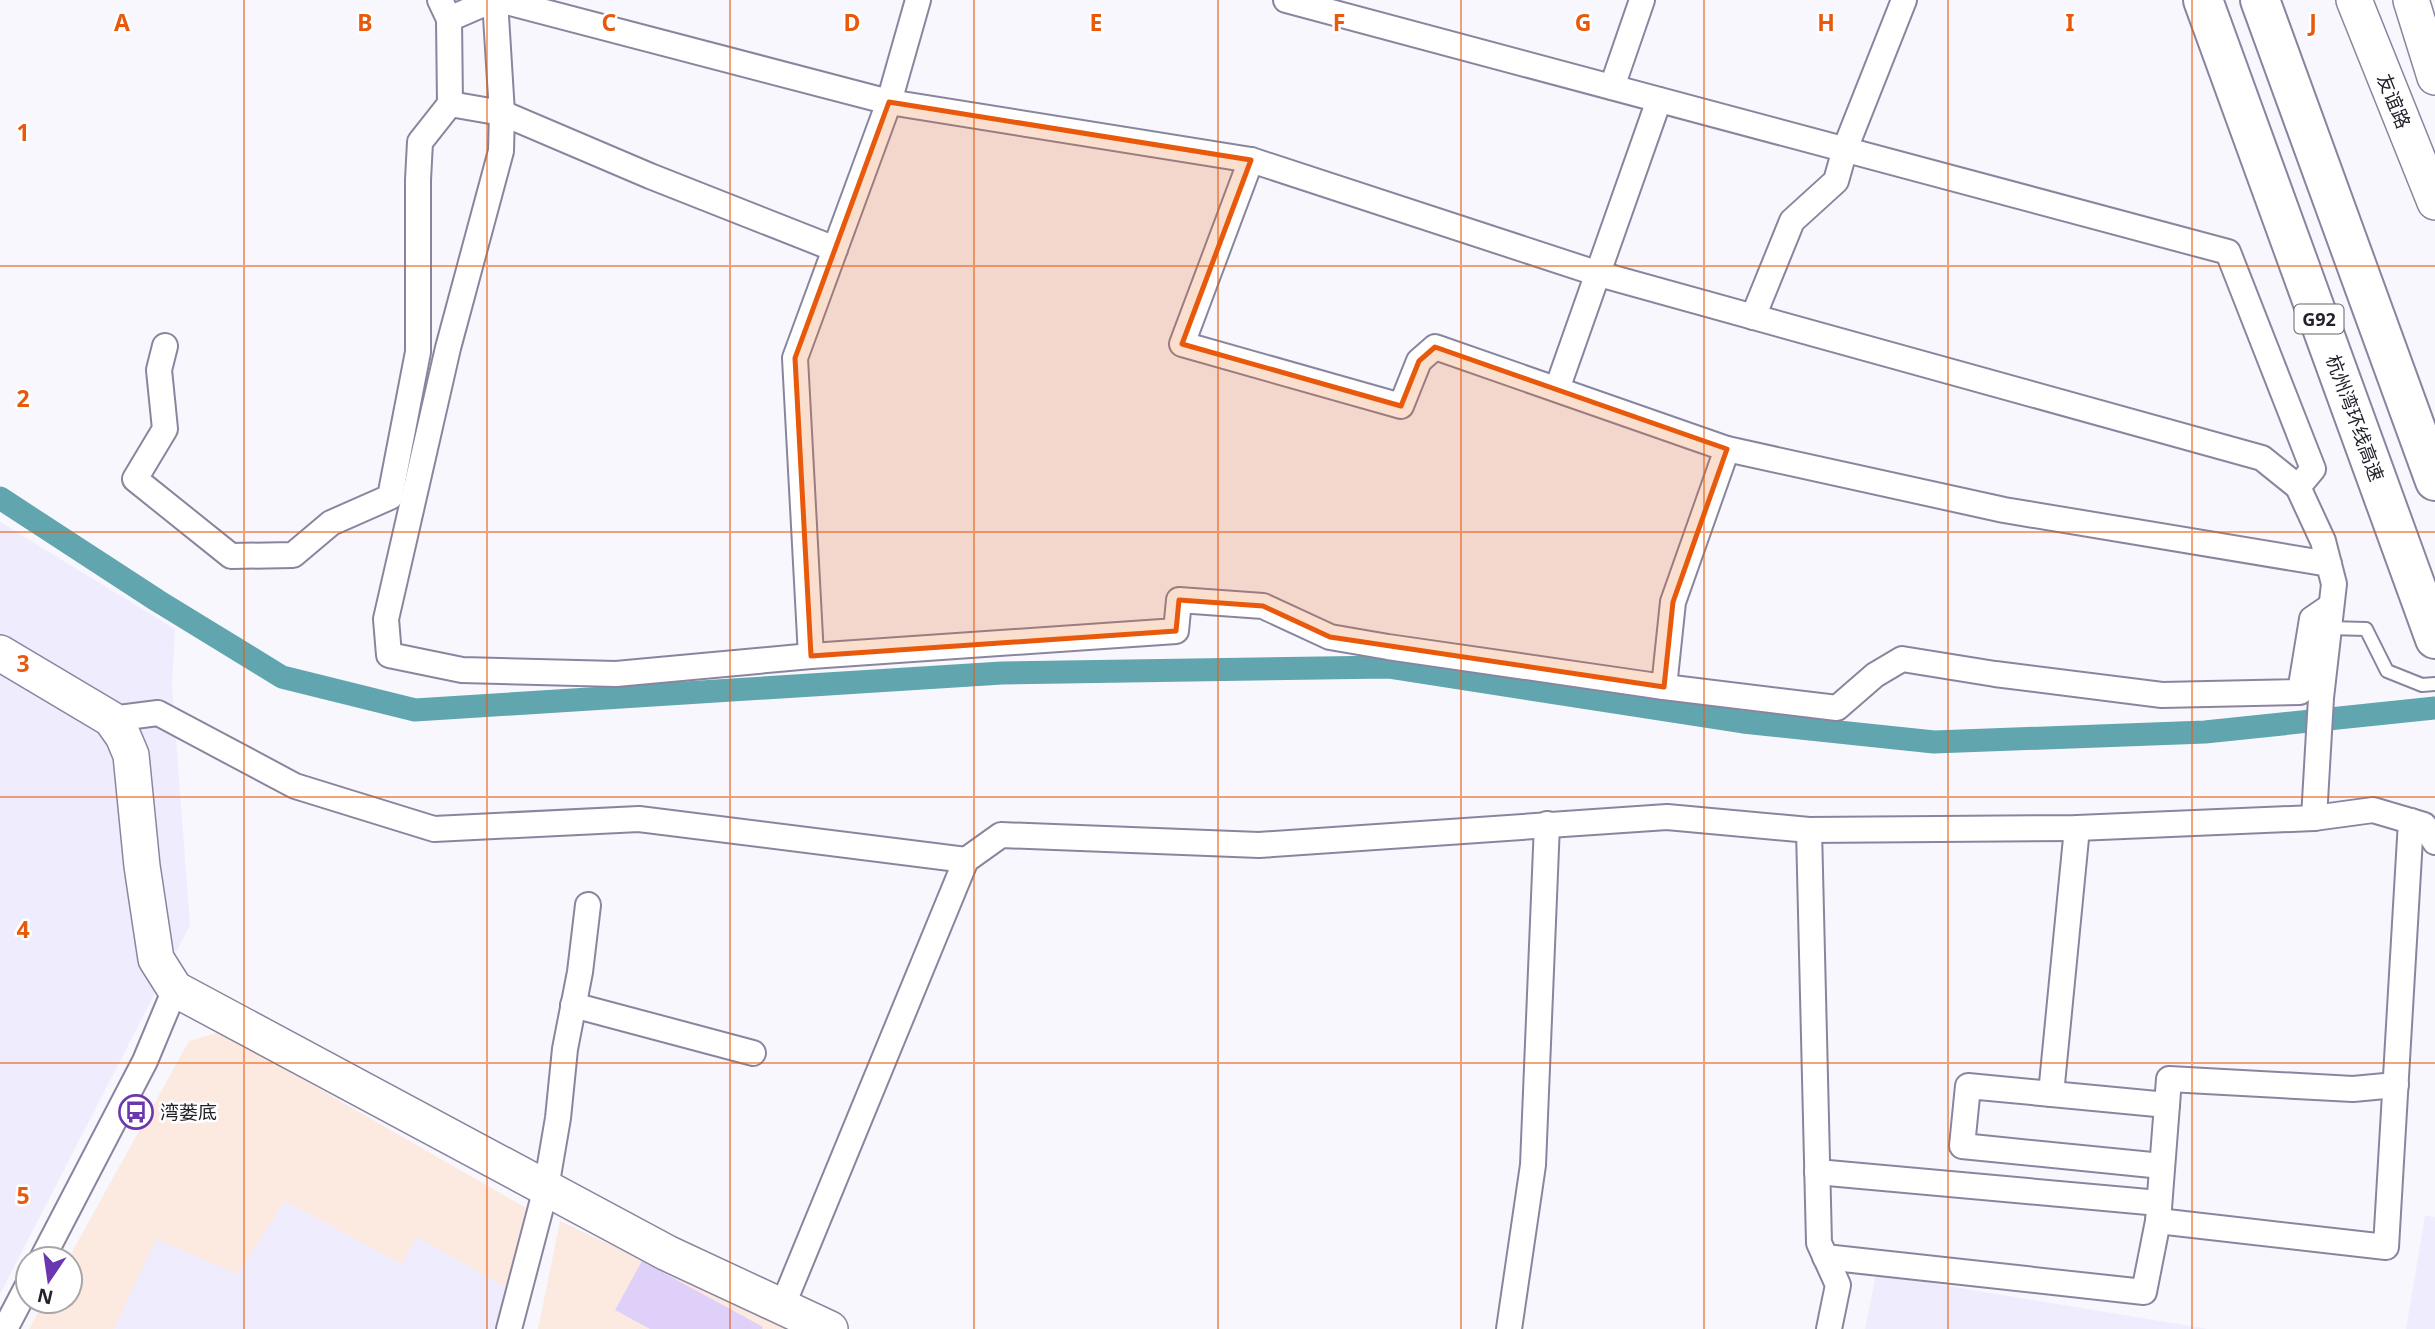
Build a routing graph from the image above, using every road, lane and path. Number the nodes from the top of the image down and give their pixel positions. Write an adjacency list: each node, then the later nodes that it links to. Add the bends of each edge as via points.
1 (918, 0): 13 (street)
2 (1286, 0): 11 (street)
3 (1642, 0): 11 (street)
4 (1904, 0): 15 (street)
5 (2203, 0): 28 (highway, 杭州湾环线高速 / G92)
6 (2260, 0): 24 (highway, G92)
7 (2354, 0): 17 (main road, 友谊路)
8 (2411, 0): 10 (main road)
9 (475, 5): 13 (street); 14 (street); 14 (street)
10 (2435, 76)
11 (1612, 87): 12 (street)
12 (1659, 100): 15 (street); 19 (street)
13 (889, 102): 16 (street); 18 (street)
14 (476, 108): 18 (street); 21 (street, via 420,142 418,352 390,498 331,523 293,555 231,556 135,479 165,429 159,370); 30 (street, via 501,150 448,348 386,619 389,655 463,670 616,674)
15 (1845, 149): 20 (street, via 1836,181 1792,221); 25 (street, via 2228,252 2313,469)
16 (1251, 160): 19 (street); 22 (street, via 1182,344 1401,406 1419,361 1435,347)
17 (2435, 202)
18 (835, 249): 30 (street, via 795,358)
19 (1599, 274): 20 (street); 22 (street)
20 (1753, 317): 25 (street, via 2262,458)
21 (165, 346)
22 (1557, 389): 23 (street)
23 (1727, 449): 26 (street, via 2004,510); 32 (street, via 1673,602)
24 (2435, 481)
25 (2298, 487): 26 (street)
26 (2329, 564): 27 (street, via 2334,584)
27 (2330, 617): 31 (lane, via 2366,629 2387,671 2422,685); 32 (street, via 2312,619 2300,692 2162,695 1902,659 1837,708); 34 (street)
28 (2435, 639)
29 (0, 653): 33 (main road)
30 (811, 656): 32 (street, via 1177,631 1179,600 1263,606 1330,637)
31 (2435, 684)
32 (1664, 687)
33 (111, 719): 40 (street, via 158,713 295,786 434,829 639,819); 42 (main road, via 131,755 156,959)
34 (2314, 818): 35 (street, via 2374,810); 37 (street)
35 (2411, 821): 39 (street, via 2424,825); 45 (street)
36 (1547, 824): 38 (street, via 1667,817); 40 (street, via 1259,845 1001,835); 59 (street, via 1533,1165)
37 (2077, 828): 38 (street); 46 (street)
38 (1810, 830): 49 (street)
39 (2435, 842)
40 (966, 860): 54 (street)
41 (588, 905): 43 (street)
42 (175, 989): 50 (main road); 52 (street, via 145,1061)
43 (573, 1005): 44 (street); 50 (street)
44 (753, 1053)
45 (2396, 1085): 47 (street, via 2353,1089 2169,1079); 51 (street, via 2386,1247)
46 (2051, 1094): 47 (street); 48 (street, via 1968,1086 1962,1146)
47 (2167, 1105): 48 (street)
48 (2162, 1166): 51 (street)
49 (1817, 1172): 51 (street); 53 (street, via 1819,1243)
50 (546, 1188): 54 (main road, via 667,1253); 57 (street)
51 (2158, 1212): 53 (street, via 2144,1292)
52 (49, 1245)
53 (1825, 1257): 60 (street, via 1838,1285)
54 (782, 1307): 58 (main road)
55 (14, 1312): 56 (street)
56 (5, 1329)
57 (509, 1329)
58 (830, 1329)
59 (1509, 1329)
60 (1829, 1329)

